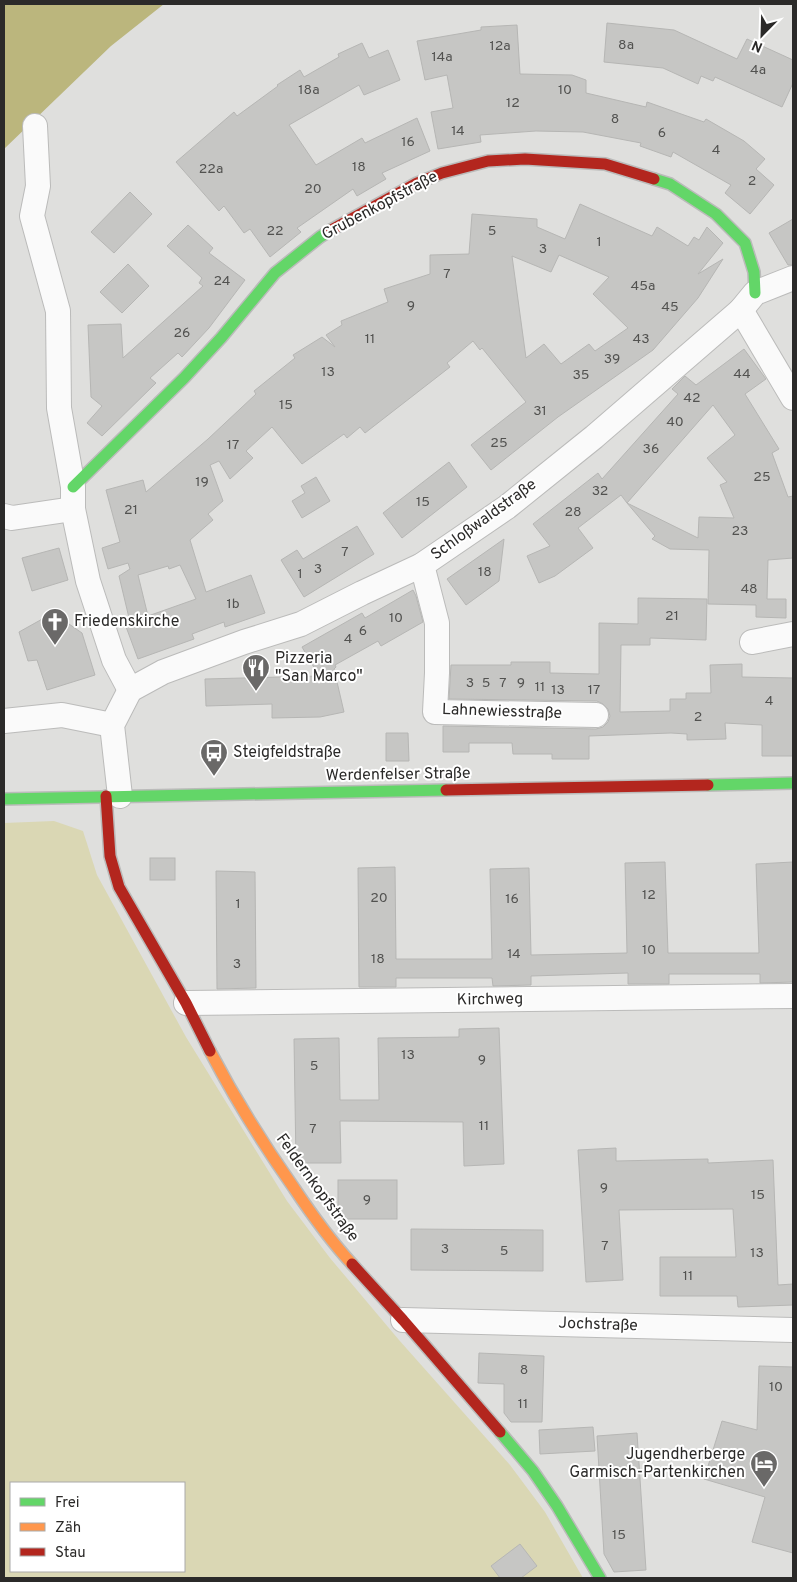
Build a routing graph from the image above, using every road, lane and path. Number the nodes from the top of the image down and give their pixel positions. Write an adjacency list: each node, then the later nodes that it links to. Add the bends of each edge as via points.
1 (35, 126): 5 (street, via 38,186 32,216 58,311 59,408)
2 (793, 278): 3 (street, Schloßwaldstraße)
3 (748, 301): 4 (street); 5 (street, Grubenkopfstraße, via 754,272 745,243 716,214 670,184 605,164 574,162 488,161 442,173 360,213 320,237 275,273 221,338); 7 (street, Schloßwaldstraße, via 594,437 507,507)
4 (793, 398)
5 (73, 498): 6 (street, via 12,518); 10 (street, via 88,581 114,660)
6 (4, 516)
7 (422, 565): 10 (street, Schloßwaldstraße, via 301,624 162,672); 11 (street, Lahnewiesstraße, via 437,623 435,712)
8 (793, 634): 9 (street)
9 (752, 642)
10 (130, 690): 13 (street)
11 (596, 715)
12 (4, 721): 13 (street, via 62,715)
13 (112, 725): 15 (street)
14 (793, 783): 15 (street, Werdenfelser Straße)
15 (113, 796): 16 (street, Werdenfelser Straße); 18 (street, Feldernkopfstraße, via 110,856 118,887)
16 (4, 799)
17 (793, 996): 18 (street, Kirchweg)
18 (186, 1003): 19 (street, Feldernkopfstraße, via 232,1093 282,1171 330,1239)
19 (403, 1320): 20 (street, Jochstraße); 21 (street, Feldernkopfstraße, via 533,1471)
20 (793, 1330)
21 (600, 1578)

